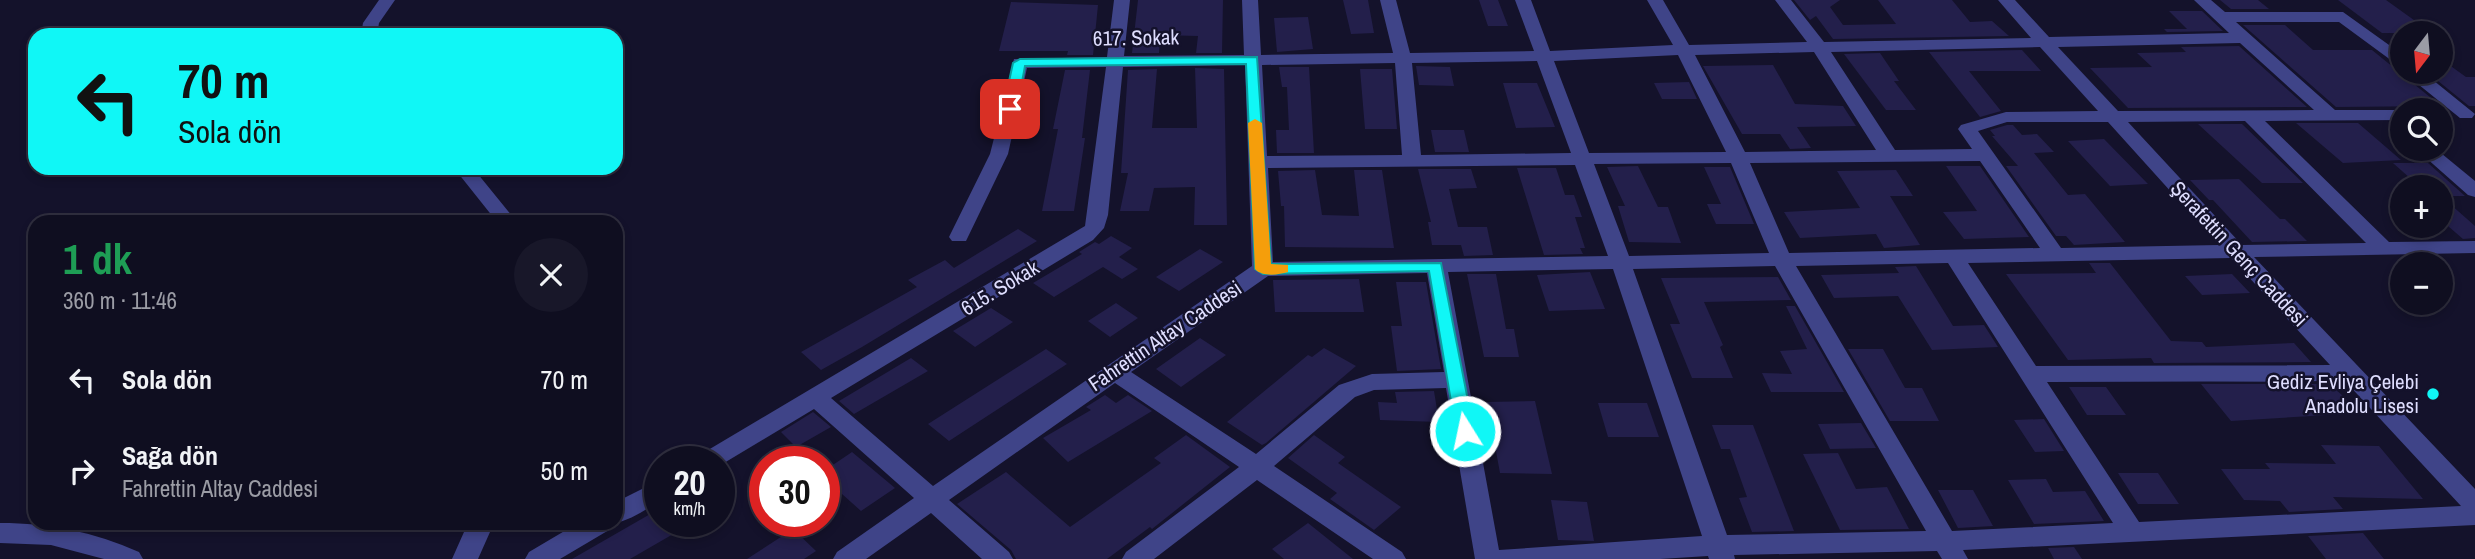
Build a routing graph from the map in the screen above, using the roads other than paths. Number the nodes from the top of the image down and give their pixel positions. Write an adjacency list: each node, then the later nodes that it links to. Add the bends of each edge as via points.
1 (387, 0): 11 (street)
2 (1122, 0): 20 (street, 615. Sokak)
3 (1250, 0): 19 (street, Fahrettin Altay Caddesi)
4 (1388, 0): 18 (street)
5 (1523, 0): 17 (street)
6 (1655, 0): 15 (street)
7 (1783, 0): 14 (street)
8 (2006, 0): 13 (street, Şerafettin Genç Caddesi)
9 (2202, 0): 10 (street)
10 (2221, 17): 12 (street); 16 (street, via 2343,17)
11 (370, 28)
12 (2245, 38): 13 (street, 617. Sokak); 24 (street)
13 (2047, 44): 14 (street, 617. Sokak); 27 (street, Şerafettin Genç Caddesi)
14 (1819, 47): 15 (street, 617. Sokak); 29 (street)
15 (1684, 50): 17 (street, 617. Sokak); 30 (street)
16 (2390, 54)
17 (1544, 56): 18 (street, 617. Sokak); 31 (street)
18 (1403, 57): 19 (street, 617. Sokak); 32 (street)
19 (1252, 60): 20 (street, 617. Sokak); 34 (street, Fahrettin Altay Caddesi)
20 (1116, 61): 38 (street, 617. Sokak, via 1020,63 999,154); 52 (street, 615. Sokak, via 1094,228)
21 (2429, 84): 23 (street)
22 (2453, 114): 23 (street)
23 (2471, 114)
24 (2330, 115): 25 (street); 26 (street)
25 (2390, 115)
26 (2249, 116): 27 (street); 40 (street)
27 (2113, 117): 28 (street, via 2006,117 1967,129); 41 (street, Şerafettin Genç Caddesi)
28 (1983, 155): 29 (street); 42 (street)
29 (1889, 156): 30 (street)
30 (1738, 157): 31 (street); 44 (street)
31 (1582, 159): 32 (street); 45 (street)
32 (1412, 160): 34 (street)
33 (2439, 161): 36 (street)
34 (1256, 162): 47 (street, Fahrettin Altay Caddesi)
35 (469, 175): 37 (street)
36 (2475, 191)
37 (501, 215)
38 (958, 237)
39 (2475, 247): 40 (street)
40 (2384, 249): 41 (street)
41 (2236, 251): 42 (street); 49 (street, Şerafettin Genç Caddesi)
42 (2054, 255): 43 (street)
43 (1954, 257): 44 (street); 50 (street)
44 (1782, 260): 45 (street); 64 (street)
45 (1621, 263): 46 (street); 65 (street)
46 (1436, 266): 47 (street); 51 (street)
47 (1263, 269): 48 (street, Fahrettin Altay Caddesi)
48 (1114, 370): 54 (street); 56 (street, Fahrettin Altay Caddesi)
49 (2351, 373): 50 (street); 57 (street, Şerafettin Genç Caddesi)
50 (2031, 374): 62 (street)
51 (1456, 380): 54 (street, via 1372,383 1347,391); 73 (street)
52 (817, 399): 53 (street, 615. Sokak); 56 (street)
53 (735, 446)
54 (1257, 467): 71 (street); 72 (street)
55 (644, 498): 58 (street)
56 (930, 498): 69 (street, Fahrettin Altay Caddesi); 70 (street)
57 (2475, 505)
58 (623, 510)
59 (2475, 515): 62 (street)
60 (478, 530): 67 (street)
61 (588, 530): 68 (street)
62 (2132, 532): 64 (street)
63 (0, 533): 66 (street, via 92,541)
64 (1951, 550): 65 (street)
65 (1720, 552): 74 (street)
66 (130, 559)
67 (466, 559)
68 (538, 559)
69 (846, 559)
70 (1000, 559)
71 (1135, 559)
72 (1393, 559)
73 (1488, 559)
74 (1502, 559)

